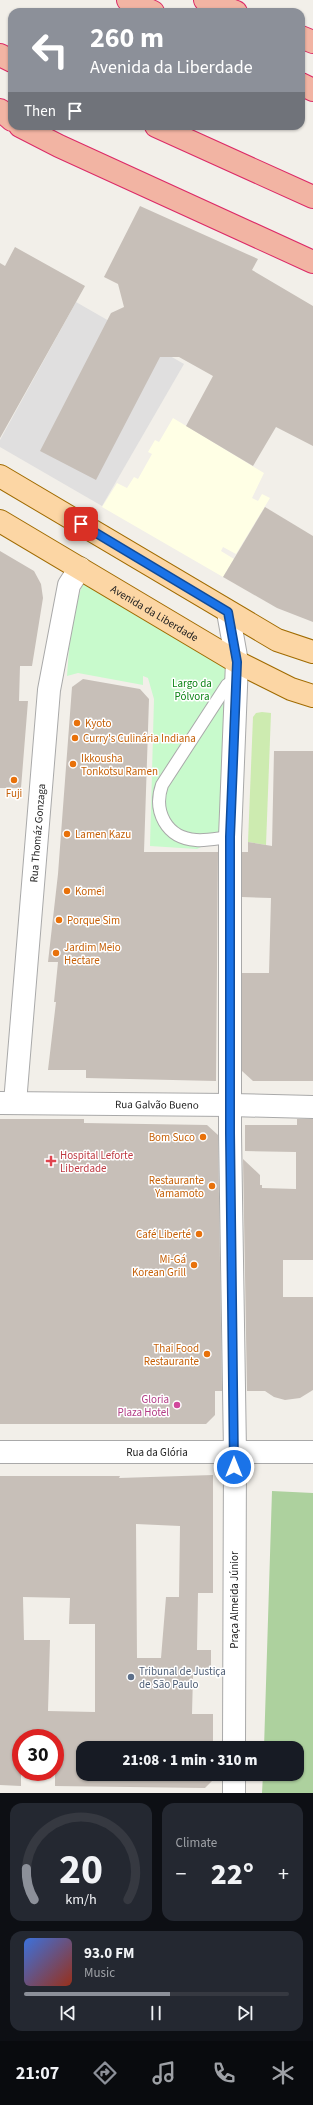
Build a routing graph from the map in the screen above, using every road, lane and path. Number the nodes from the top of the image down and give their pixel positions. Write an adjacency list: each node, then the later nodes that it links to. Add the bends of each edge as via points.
1 (128, 0): 3 (highway)
2 (205, 0): 4 (highway)
3 (145, 8)
4 (226, 8)
5 (0, 110): 6 (highway)
6 (8, 117)
7 (28, 130): 10 (highway)
8 (165, 130): 9 (highway)
9 (313, 197)
10 (313, 262)
11 (0, 476): 14 (main road)
12 (0, 520): 13 (main road, Avenida da Liberdade)
13 (80, 568): 16 (main road, Avenida da Liberdade); 19 (street, Rua Thomáz Gonzaga, via 69,584 49,690)
14 (228, 612): 15 (main road, via 276,640); 16 (street, Praça Almeida Júnior)
15 (313, 652)
16 (236, 670): 17 (main road, Avenida da Liberdade); 18 (street, Praça Almeida Júnior); 18 (lane, via 162,785 158,804 165,825 183,838 196,840)
17 (313, 696)
18 (230, 837): 20 (street, Praça Almeida Júnior)
19 (7, 1103): 20 (street, Rua Galvão Bueno)
20 (230, 1104): 21 (street, Rua Galvão Bueno); 23 (street, Praça Almeida Júnior)
21 (313, 1107)
22 (0, 1452): 23 (street, Rua da Glória)
23 (234, 1452): 24 (street, Rua da Glória); 25 (street, Praça Almeida Júnior)
24 (313, 1452)
25 (234, 1741)
26 (234, 1781): 27 (street)
27 (234, 1793)

